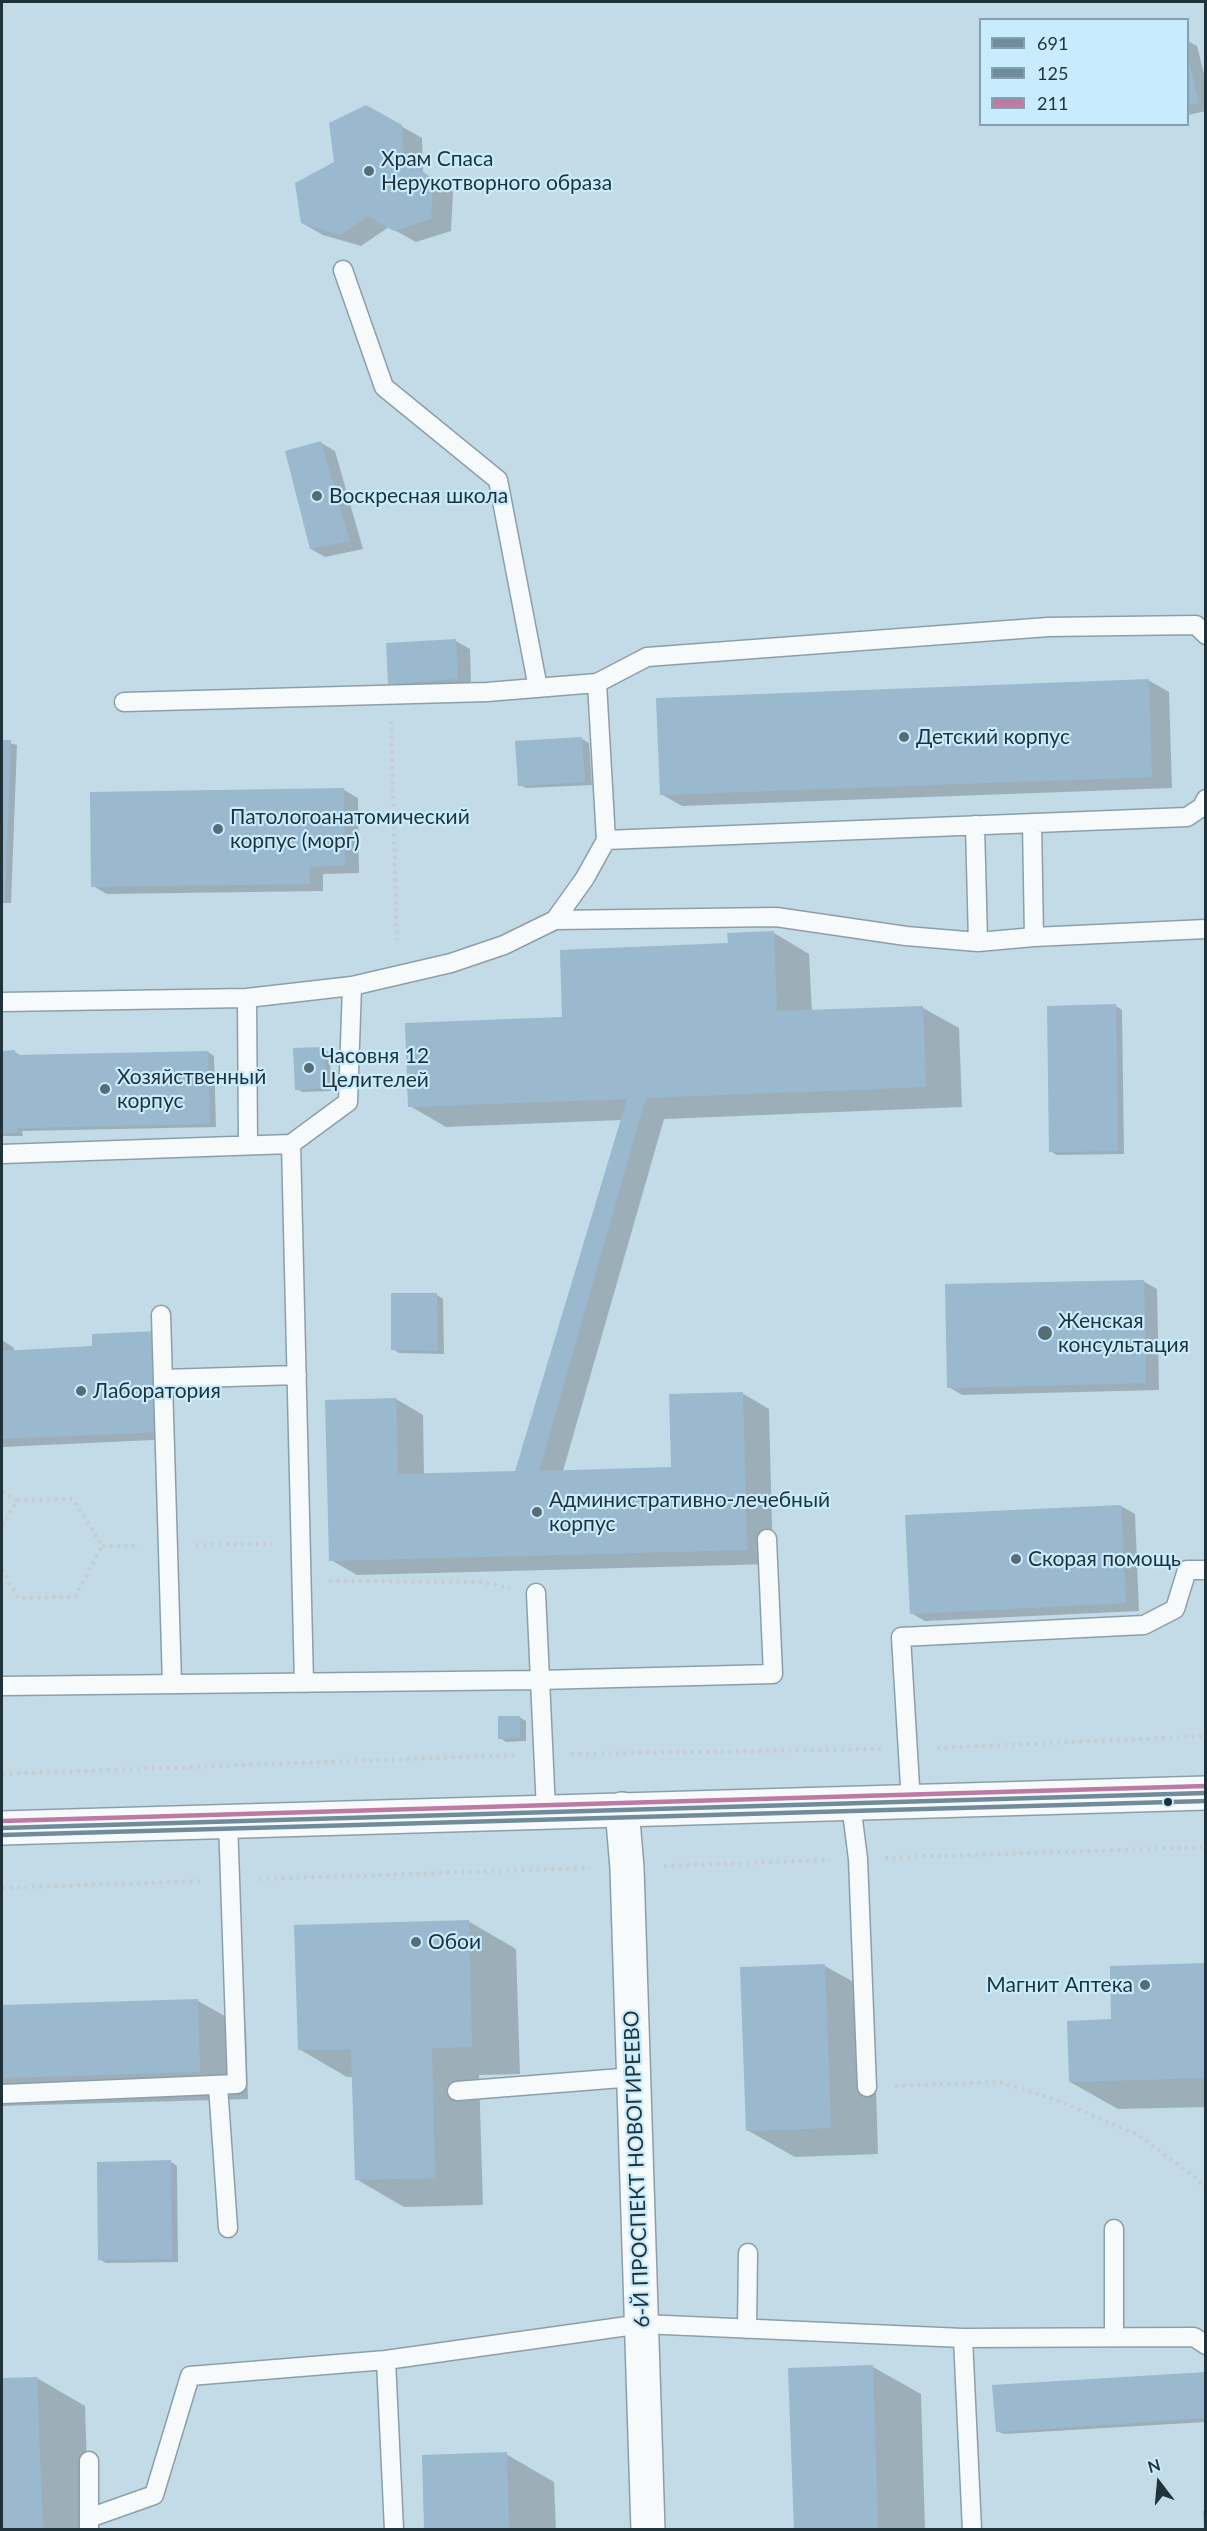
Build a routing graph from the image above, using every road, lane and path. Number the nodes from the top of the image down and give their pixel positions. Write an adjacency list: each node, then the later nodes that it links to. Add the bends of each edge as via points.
1 (343, 270): 4 (lane, via 384,387 498,480)
2 (1206, 635): 3 (lane, via 1196,625 1048,627 647,657)
3 (597, 683): 4 (lane); 10 (lane)
4 (538, 688): 5 (lane)
5 (390, 695): 6 (lane); 14 (path)
6 (124, 702)
7 (1206, 799): 8 (lane, via 1202,807 1187,817)
8 (1032, 823): 9 (lane); 13 (lane)
9 (975, 825): 10 (lane); 15 (lane)
10 (606, 840): 11 (lane)
11 (555, 920): 15 (lane, via 776,917); 16 (lane, via 504,945 450,963)
12 (1206, 929): 13 (lane)
13 (1034, 937): 15 (lane)
14 (397, 940)
15 (978, 942)
16 (352, 986): 17 (lane); 19 (lane, via 348,1102)
17 (247, 998): 18 (lane); 20 (lane)
18 (2, 1002)
19 (291, 1144): 20 (lane); 23 (lane)
20 (249, 1145): 21 (lane)
21 (2, 1154)
22 (161, 1315): 24 (lane)
23 (297, 1375): 24 (lane); 29 (lane)
24 (163, 1379): 30 (lane)
25 (2, 1492): 26 (path)
26 (17, 1500): 27 (path); 31 (path, via 73,1499)
27 (2, 1526)
28 (767, 1539): 36 (lane, via 773,1674)
29 (301, 1544): 30 (path); 34 (lane)
30 (168, 1545): 31 (path); 38 (lane)
31 (102, 1546): 32 (path, via 75,1597 18,1598)
32 (2, 1569)
33 (1206, 1570): 41 (lane, via 1187,1570 1175,1609 1144,1625 901,1637)
34 (302, 1581): 35 (path, via 480,1582); 37 (lane)
35 (536, 1593): 36 (lane)
36 (539, 1680): 37 (lane); 42 (lane)
37 (304, 1683): 38 (lane)
38 (172, 1684): 39 (lane)
39 (2, 1686)
40 (1206, 1736): 41 (path)
41 (908, 1749): 42 (path); 45 (lane)
42 (544, 1754): 43 (path); 48 (lane)
43 (2, 1774)
44 (1206, 1793): 45 (street)
45 (911, 1803): 46 (street)
46 (851, 1804): 47 (street); 53 (lane, via 858,1859)
47 (622, 1809): 48 (street); 51 (street, 6-Й ПРОСПЕКТ НОВОГИРЕЕВО)
48 (546, 1810): 49 (street)
49 (228, 1820): 50 (street); 52 (lane, via 237,2084)
50 (2, 1828)
51 (634, 2077): 54 (lane); 60 (street, 6-Й ПРОСПЕКТ НОВОГИРЕЕВО)
52 (218, 2086): 55 (lane); 57 (lane)
53 (867, 2087): 56 (path, via 1000,2082 1054,2099 1138,2135 1196,2178)
54 (457, 2091)
55 (2, 2094)
56 (1206, 2190)
57 (228, 2228)
58 (1114, 2229): 62 (lane)
59 (748, 2253): 61 (lane)
60 (642, 2324): 61 (lane); 65 (lane); 69 (street, 6-Й ПРОСПЕКТ НОВОГИРЕЕВО)
61 (747, 2329): 63 (lane)
62 (1114, 2337): 63 (lane); 64 (lane, via 1194,2337)
63 (963, 2338): 70 (lane)
64 (1206, 2345)
65 (386, 2360): 67 (lane, via 190,2376 154,2495); 68 (lane)
66 (89, 2461): 67 (lane)
67 (89, 2524)
68 (394, 2529)
69 (648, 2529)
70 (972, 2529)

